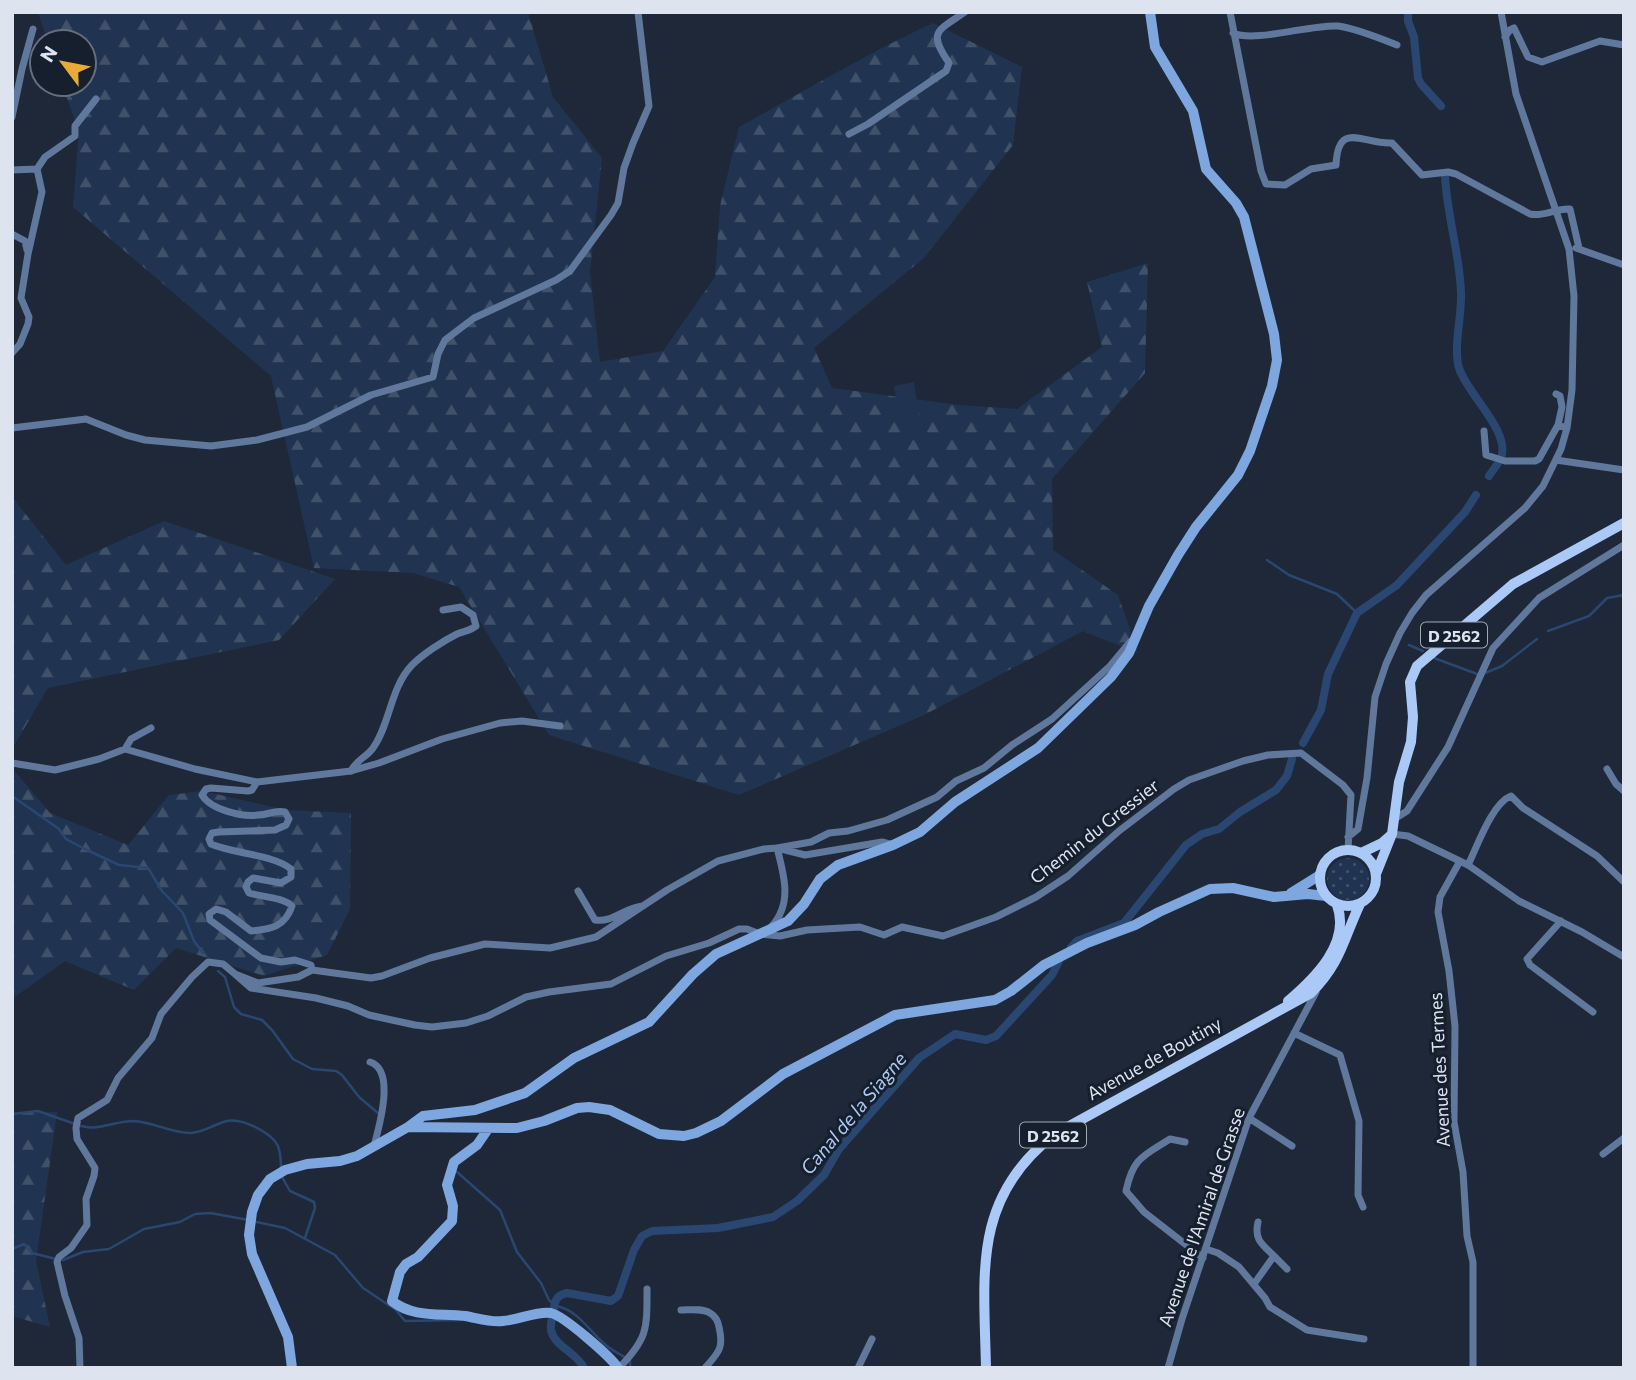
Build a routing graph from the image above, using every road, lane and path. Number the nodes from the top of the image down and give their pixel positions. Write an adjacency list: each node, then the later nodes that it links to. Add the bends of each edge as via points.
1 (638, 12): 24 (street, via 649,106 624,168 618,203 570,271 474,318 445,340 433,377 371,395 307,427 211,446 145,440 86,419)
2 (965, 12): 13 (street, via 939,30 936,39 949,63 946,71)
3 (1150, 12): 32 (main road, via 1155,47 1193,111 1206,169 1244,217 1277,360 1266,406 1238,475 1178,555)
4 (1230, 12): 6 (street)
5 (1501, 12): 7 (street)
6 (1233, 33): 8 (street, via 1337,26); 17 (street, via 1266,184 1285,185 1311,169 1336,165 1336,148 1356,136 1392,143 1422,175 1456,174 1530,214 1570,209)
7 (1504, 38): 9 (street, via 1514,28 1528,57 1542,62 1600,41); 18 (street, via 1516,94)
8 (1397, 45)
9 (1624, 45)
10 (28, 47): 12 (street)
11 (96, 99): 14 (street, via 75,126 75,136 45,157)
12 (12, 117)
13 (849, 134)
14 (37, 169): 15 (street); 19 (street, via 42,192)
15 (12, 170)
16 (12, 234): 19 (street, via 25,241)
17 (1579, 248): 18 (street); 20 (street)
18 (1569, 249): 25 (street, via 1574,296)
19 (28, 254): 21 (street, via 21,298 29,324)
20 (1624, 265)
21 (12, 353)
22 (1556, 394): 23 (street, via 1562,407)
23 (1559, 425): 25 (street); 26 (street, via 1535,461 1505,461 1486,455)
24 (12, 428)
25 (1567, 428): 27 (street)
26 (1484, 431)
27 (1556, 460): 28 (street); 43 (street, via 1525,508 1426,595 1400,633 1375,697 1358,829)
28 (1624, 470)
29 (1624, 523): 41 (main road, D 2562, via 1513,584 1416,666 1410,682 1413,730 1399,782)
30 (1624, 545): 41 (street, via 1539,598 1493,648 1448,747 1407,811)
31 (443, 610): 38 (street, via 461,607 472,615 476,626 456,634 411,666 392,698 372,750)
32 (1137, 635): 44 (main road, via 1111,677 1038,748 955,802 919,832); 45 (street, via 1052,719 937,797 887,820)
33 (560, 726): 38 (street, via 500,723 442,738)
34 (151, 728): 35 (street, via 131,739)
35 (125, 749): 36 (street, via 55,770); 39 (street)
36 (12, 763)
37 (1607, 769): 40 (street)
38 (351, 771): 39 (street)
39 (257, 782): 63 (street, via 248,791 211,788 202,795 211,804 245,815 285,812 286,825 275,830 212,833 209,839 221,848 291,869 291,877 281,883 253,877 246,887 249,893 286,901 292,906 288,918 271,929 251,931 216,909 210,920 261,958 295,960 311,965)
40 (1624, 791)
41 (1396, 818): 42 (main road, D 2562)
42 (1392, 834): 47 (main road); 48 (street, via 1408,836); 50 (main road, D 2562)
43 (1348, 837): 46 (street, Chemin du Gressier); 60 (street, Chemin du Gressier, via 1351,795 1343,785 1301,753 1268,755 1189,780 1050,890 996,917 938,936 902,927 884,935 860,926 780,936)
44 (893, 845): 45 (street, via 882,842 805,855); 60 (main road, via 828,872 788,921)
45 (777, 848): 58 (street, via 718,860); 60 (street, via 786,882 781,917)
46 (1348, 850): 47 (main road); 51 (main road, via 1332,855)
47 (1361, 853): 50 (main road)
48 (1460, 861): 49 (street); 96 (street, Avenue des Termes, via 1440,897 1438,912 1455,1026 1454,1122 1473,1262)
49 (1468, 865): 52 (street, via 1495,809 1511,796 1597,856); 59 (street, via 1519,901)
50 (1376, 874): 56 (main road, via 1374,890)
51 (1320, 876): 54 (main road); 55 (main road)
52 (1624, 882)
53 (578, 891): 58 (street, via 595,920 606,921)
54 (1326, 896): 55 (main road); 57 (main road)
55 (1283, 897): 72 (main road, via 1210,889 1087,943 995,1000 895,1015 783,1074 721,1121 696,1133 659,1134 597,1107 577,1108 528,1126)
56 (1360, 904): 57 (main road); 62 (main road, Avenue de Boutiny / D 2562, via 1340,954)
57 (1337, 905): 62 (main road, Avenue de Boutiny / D 2562, via 1341,932)
58 (644, 906): 63 (street, via 596,937 573,943 550,947 485,944 382,976)
59 (1560, 920): 61 (street); 67 (street, via 1527,959)
60 (764, 932): 64 (street, Chemin du Gressier, via 739,929 666,956 611,984 538,995 466,1023 432,1027 369,1015 316,998 251,988); 71 (main road, via 716,954 649,1022 574,1058 525,1093 475,1110 423,1116)
61 (1624, 957)
62 (1327, 968): 65 (main road, Avenue de Boutiny / D 2562); 66 (main road, Avenue de Boutiny / D 2562)
63 (312, 970): 64 (street, via 258,983)
64 (235, 974): 89 (street, via 223,964 208,962 201,968 162,1014 152,1038 118,1078 107,1100 78,1118 77,1139 95,1168 86,1199 87,1225 57,1262 79,1338)
65 (1310, 998): 66 (main road, Avenue de Boutiny / D 2562); 68 (street, Avenue de l'Amiral de Grasse)
66 (1276, 1011): 94 (main road, Avenue de Boutiny / D 2562, via 1055,1134 1020,1168 1001,1197 987,1238)
67 (1593, 1012)
68 (1294, 1033): 70 (street, Avenue de l'Amiral de Grasse); 78 (street, via 1340,1055 1357,1112 1358,1195)
69 (370, 1062): 75 (street, via 379,1069 384,1088 384,1109)
70 (1249, 1118): 76 (street); 80 (street, Avenue de l'Amiral de Grasse)
71 (408, 1128): 72 (main road); 75 (main road)
72 (488, 1129): 91 (main road, via 454,1162 447,1185 452,1221 400,1272 392,1301 429,1315 498,1322 548,1312 561,1317)
73 (1624, 1138): 77 (street)
74 (1185, 1142): 82 (street, via 1170,1139 1140,1157 1126,1191 1144,1212)
75 (374, 1146): 90 (main road, via 341,1161 285,1170 270,1179 254,1203 250,1245 288,1337)
76 (1292, 1146)
77 (1603, 1154)
78 (1363, 1207)
79 (1258, 1222): 81 (street, via 1257,1238)
80 (1206, 1249): 82 (street, Avenue de l'Amiral de Grasse); 84 (street, via 1239,1267)
81 (1274, 1256): 83 (street); 84 (street)
82 (1203, 1258): 95 (street, Avenue de l'Amiral de Grasse)
83 (1287, 1269)
84 (1254, 1284): 88 (street, via 1270,1307 1307,1330)
85 (647, 1289): 91 (street, via 647,1326 635,1351)
86 (681, 1310): 92 (street, via 711,1313 718,1321 723,1342)
87 (872, 1339): 93 (street)
88 (1364, 1339)
89 (80, 1368)
90 (292, 1368)
91 (618, 1368)
92 (705, 1368)
93 (858, 1368)
94 (986, 1368)
95 (1168, 1368)
96 (1473, 1368)

